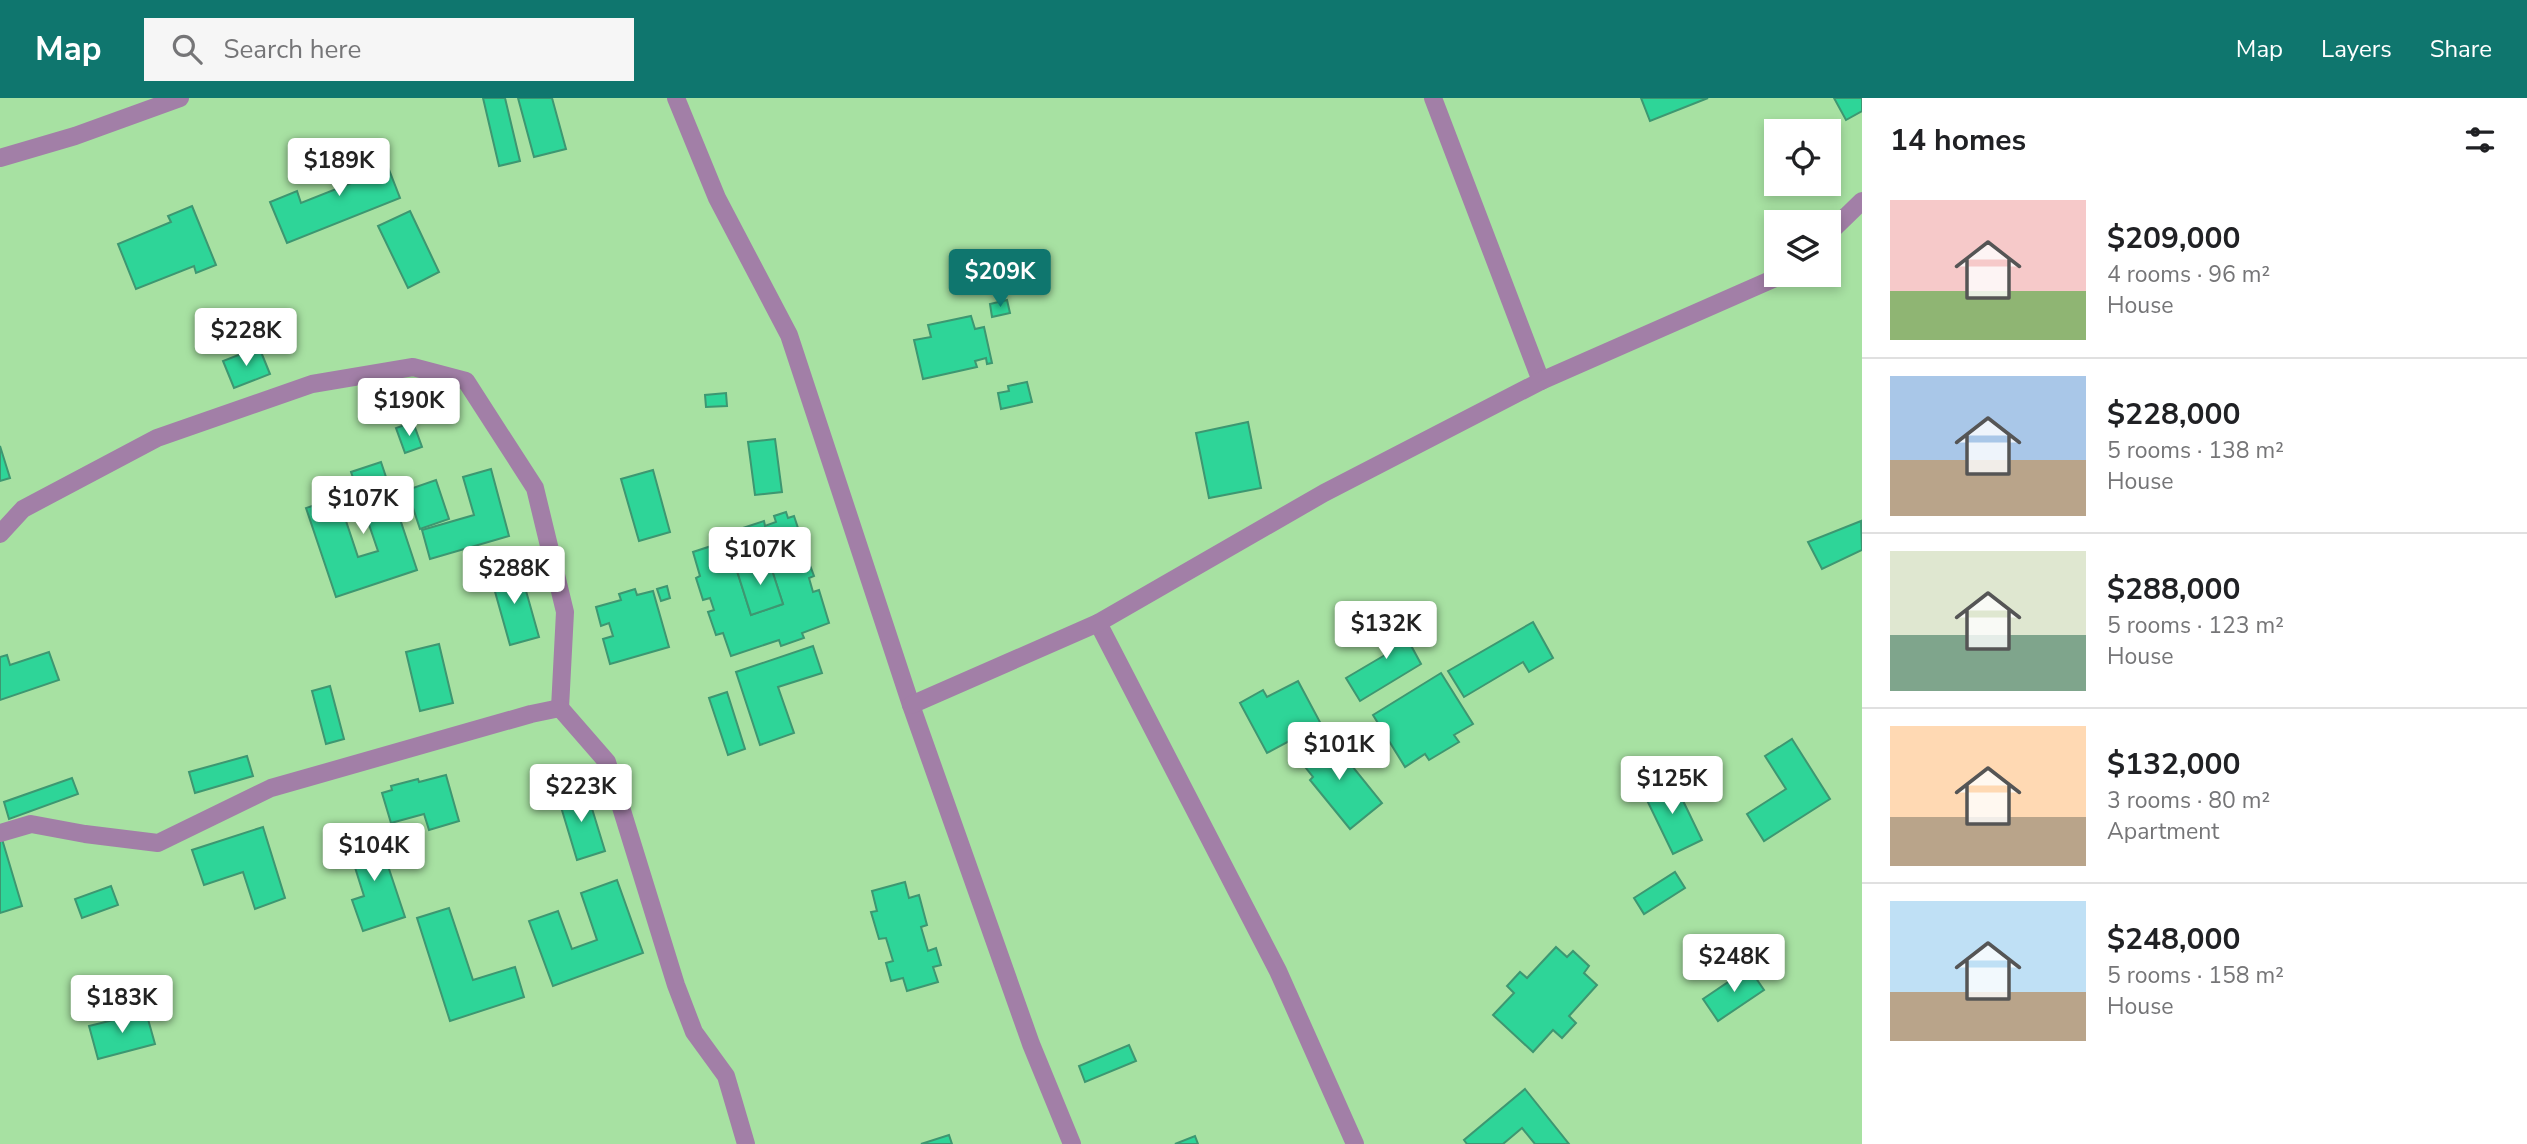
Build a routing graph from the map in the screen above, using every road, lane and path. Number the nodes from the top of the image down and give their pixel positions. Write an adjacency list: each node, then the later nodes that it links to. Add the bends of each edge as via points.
1 (180, 98): 4 (street)
2 (676, 98): 11 (street, via 717,198 789,335)
3 (1433, 98): 8 (street)
4 (0, 158)
5 (1862, 201): 6 (street)
6 (1841, 221)
7 (1764, 283): 8 (street)
8 (1541, 381): 10 (street, via 1324,493)
9 (0, 534): 12 (street, via 23,509 157,438 312,384 413,368 467,381 535,488 565,612)
10 (1098, 623): 11 (street); 16 (street, via 1278,971)
11 (911, 705): 15 (street, via 1031,1044)
12 (560, 708): 13 (street, via 271,788 158,843 31,824); 14 (street, via 607,762 676,985 694,1032 726,1076)
13 (0, 833)
14 (746, 1144)
15 (1072, 1144)
16 (1355, 1144)

